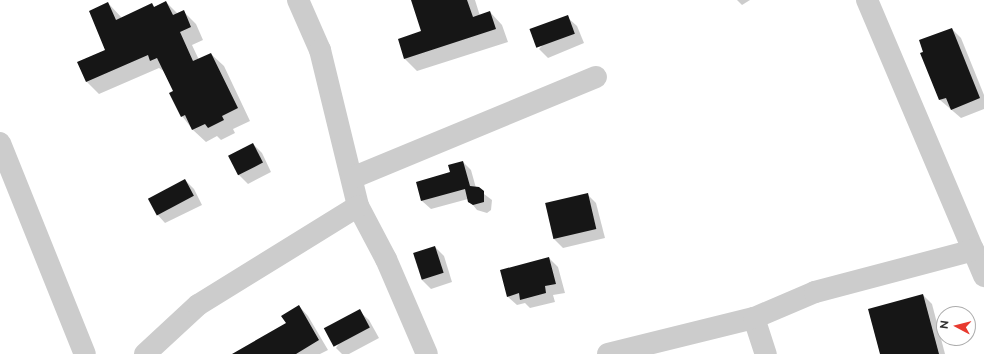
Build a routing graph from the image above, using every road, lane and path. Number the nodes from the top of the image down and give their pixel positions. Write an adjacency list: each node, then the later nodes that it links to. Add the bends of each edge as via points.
1 (298, 0): 5 (street, via 320,50)
2 (867, 0): 7 (street)
3 (596, 77): 5 (street)
4 (0, 143): 10 (street)
5 (352, 178): 6 (street)
6 (358, 206): 11 (street, via 198,305); 12 (street, via 386,259)
7 (974, 250): 8 (street); 9 (street, via 815,292)
8 (984, 276)
9 (754, 318): 13 (street); 14 (street)
10 (85, 354)
11 (145, 354)
12 (427, 354)
13 (608, 354)
14 (766, 354)

